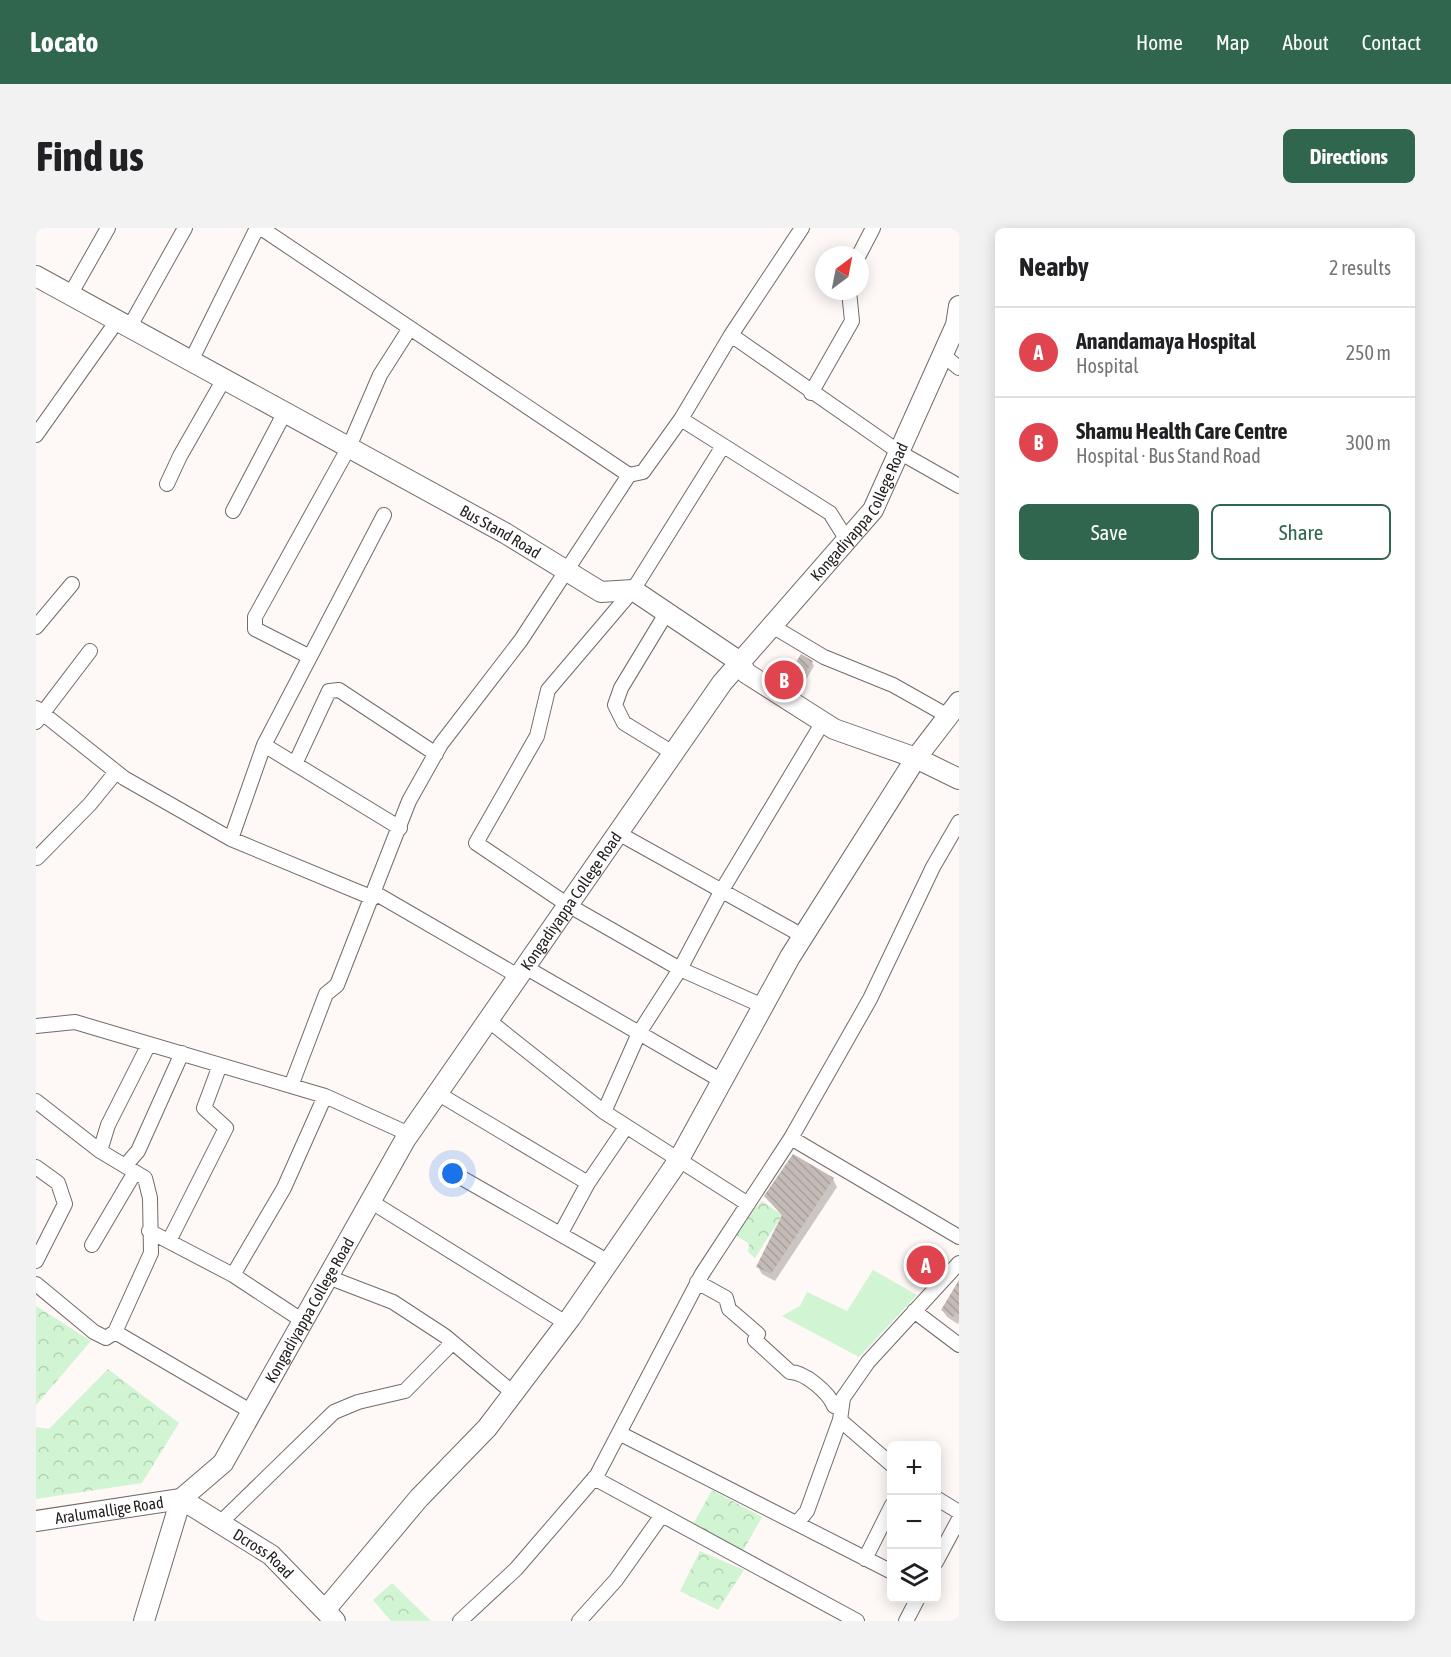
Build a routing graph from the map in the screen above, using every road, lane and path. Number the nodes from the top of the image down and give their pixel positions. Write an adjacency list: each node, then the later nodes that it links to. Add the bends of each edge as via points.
1 (108, 228): 8 (street)
2 (185, 228): 11 (street)
3 (259, 228): 12 (street); 15 (street)
4 (802, 228): 13 (street)
5 (873, 228): 6 (street)
6 (864, 246)
7 (36, 276): 8 (street, Bus Stand Road)
8 (70, 295): 11 (street, Bus Stand Road)
9 (850, 300): 18 (street, via 852,321)
10 (959, 306): 14 (street, Kongadiyappa College Road, via 956,325)
11 (123, 324): 15 (street, Bus Stand Road); 21 (street)
12 (410, 328): 23 (street, via 380,375); 25 (street)
13 (731, 335): 18 (street); 20 (street)
14 (942, 354): 16 (street); 24 (street, Kongadiyappa College Road)
15 (191, 361): 17 (street, Bus Stand Road)
16 (959, 368)
17 (224, 379): 19 (street, Bus Stand Road); 26 (street)
18 (811, 393): 24 (street)
19 (285, 412): 23 (street, Bus Stand Road); 28 (street)
20 (681, 419): 22 (street); 25 (street, via 643,472)
21 (36, 435)
22 (723, 446): 30 (street, via 830,513); 33 (street)
23 (349, 447): 31 (street, Bus Stand Road); 38 (street, via 255,617 255,629)
24 (899, 452): 27 (street); 30 (street, Kongadiyappa College Road, via 873,510)
25 (629, 475): 31 (street)
26 (167, 484)
27 (959, 486)
28 (234, 511)
29 (384, 515): 38 (street)
30 (847, 540): 35 (street, Kongadiyappa College Road)
31 (567, 571): 33 (street, Bus Stand Road, via 601,592); 45 (street)
32 (72, 584): 36 (street)
33 (633, 590): 34 (street); 57 (street, via 548,690 537,736 476,843)
34 (667, 612): 39 (street); 44 (street, via 621,688 615,705 624,723)
35 (772, 626): 39 (street, Kongadiyappa College Road); 40 (street, via 824,657)
36 (36, 627)
37 (90, 651): 41 (street)
38 (309, 657): 43 (street)
39 (740, 662): 42 (street, via 746,673); 44 (street, Kongadiyappa College Road)
40 (954, 709): 46 (street)
41 (38, 714): 48 (street)
42 (823, 722): 46 (street); 55 (street)
43 (264, 745): 47 (street); 53 (street)
44 (673, 753): 52 (street, Kongadiyappa College Road)
45 (436, 754): 47 (street, via 339,690 329,691); 51 (street, via 409,801)
46 (916, 758): 49 (street); 58 (street)
47 (295, 764): 51 (street)
48 (116, 772): 53 (street); 54 (street)
49 (959, 779)
50 (959, 822): 76 (street, via 933,867 870,999)
51 (399, 828): 56 (street)
52 (618, 833): 55 (street); 57 (street, Kongadiyappa College Road)
53 (231, 839): 56 (street)
54 (37, 858)
55 (722, 890): 58 (street); 59 (street)
56 (374, 896): 60 (street); 69 (street, via 338,985 326,994)
57 (568, 905): 59 (street); 60 (street, Kongadiyappa College Road)
58 (803, 936): 61 (street)
59 (680, 969): 61 (street); 64 (street)
60 (522, 971): 62 (street, Kongadiyappa College Road); 64 (street)
61 (763, 1006): 68 (street)
62 (488, 1020): 70 (street, Kongadiyappa College Road); 73 (street)
63 (36, 1026): 65 (street, via 75,1022)
64 (639, 1033): 68 (street); 73 (street)
65 (149, 1044): 66 (street); 77 (street, via 108,1125)
66 (182, 1053): 67 (street); 80 (street)
67 (220, 1065): 69 (street); 88 (street, via 204,1108 226,1128)
68 (722, 1081): 78 (street)
69 (291, 1086): 71 (street)
70 (437, 1094): 75 (street, Kongadiyappa College Road); 82 (street)
71 (325, 1096): 75 (street); 93 (street, via 284,1188)
72 (36, 1101): 77 (street)
73 (604, 1112): 74 (street)
74 (626, 1127): 78 (street); 82 (street)
75 (409, 1134): 83 (street, Kongadiyappa College Road)
76 (791, 1138): 84 (street); 87 (street)
77 (100, 1151): 80 (street)
78 (678, 1161): 84 (street); 91 (street)
79 (36, 1167): 90 (street, via 58,1183 64,1204)
80 (130, 1169): 85 (street, via 145,1178 150,1198); 89 (street)
81 (460, 1177): 86 (street)
82 (588, 1183): 86 (street)
83 (370, 1201): 94 (street, Kongadiyappa College Road); 99 (street)
84 (748, 1204): 95 (street)
85 (149, 1231): 88 (street); 100 (street, via 151,1253)
86 (561, 1233): 91 (street)
87 (959, 1236)
88 (170, 1241): 93 (street)
89 (92, 1245)
90 (36, 1261)
91 (609, 1262): 99 (street)
92 (959, 1263): 97 (street)
93 (233, 1275): 98 (street)
94 (328, 1277): 98 (street, Kongadiyappa College Road); 101 (street, via 393,1302)
95 (697, 1282): 105 (street, via 726,1298 729,1309 758,1334 755,1340 790,1372 798,1372 831,1398); 106 (street)
96 (36, 1284): 100 (street, via 94,1332 106,1338)
97 (915, 1311): 102 (street); 105 (street, via 868,1362 843,1398)
98 (303, 1321): 104 (street, Kongadiyappa College Road)
99 (566, 1323): 103 (street)
100 (116, 1332): 104 (street)
101 (452, 1343): 103 (street); 116 (street, via 405,1391 334,1412)
102 (959, 1345)
103 (512, 1392): 122 (street, via 487,1428 419,1498)
104 (252, 1412): 109 (street, Kongadiyappa College Road, via 223,1463)
105 (841, 1414): 107 (street); 117 (street, via 807,1511)
106 (619, 1433): 108 (street); 117 (street)
107 (887, 1461)
108 (594, 1478): 113 (street); 124 (street, via 516,1569)
109 (182, 1499): 115 (street, Aralumallige Road); 116 (street, Dcross Road); 123 (street)
110 (941, 1501): 111 (street)
111 (959, 1512)
112 (887, 1513): 119 (street)
113 (662, 1515): 125 (street, via 616,1580); 126 (street)
114 (959, 1519): 118 (street)
115 (36, 1521)
116 (220, 1523): 122 (street, Dcross Road, via 271,1555)
117 (797, 1523): 119 (street)
118 (941, 1553)
119 (865, 1559): 120 (street)
120 (887, 1570)
121 (916, 1603): 127 (street)
122 (330, 1616)
123 (144, 1621)
124 (460, 1621)
125 (579, 1621)
126 (857, 1621)
127 (906, 1621)

